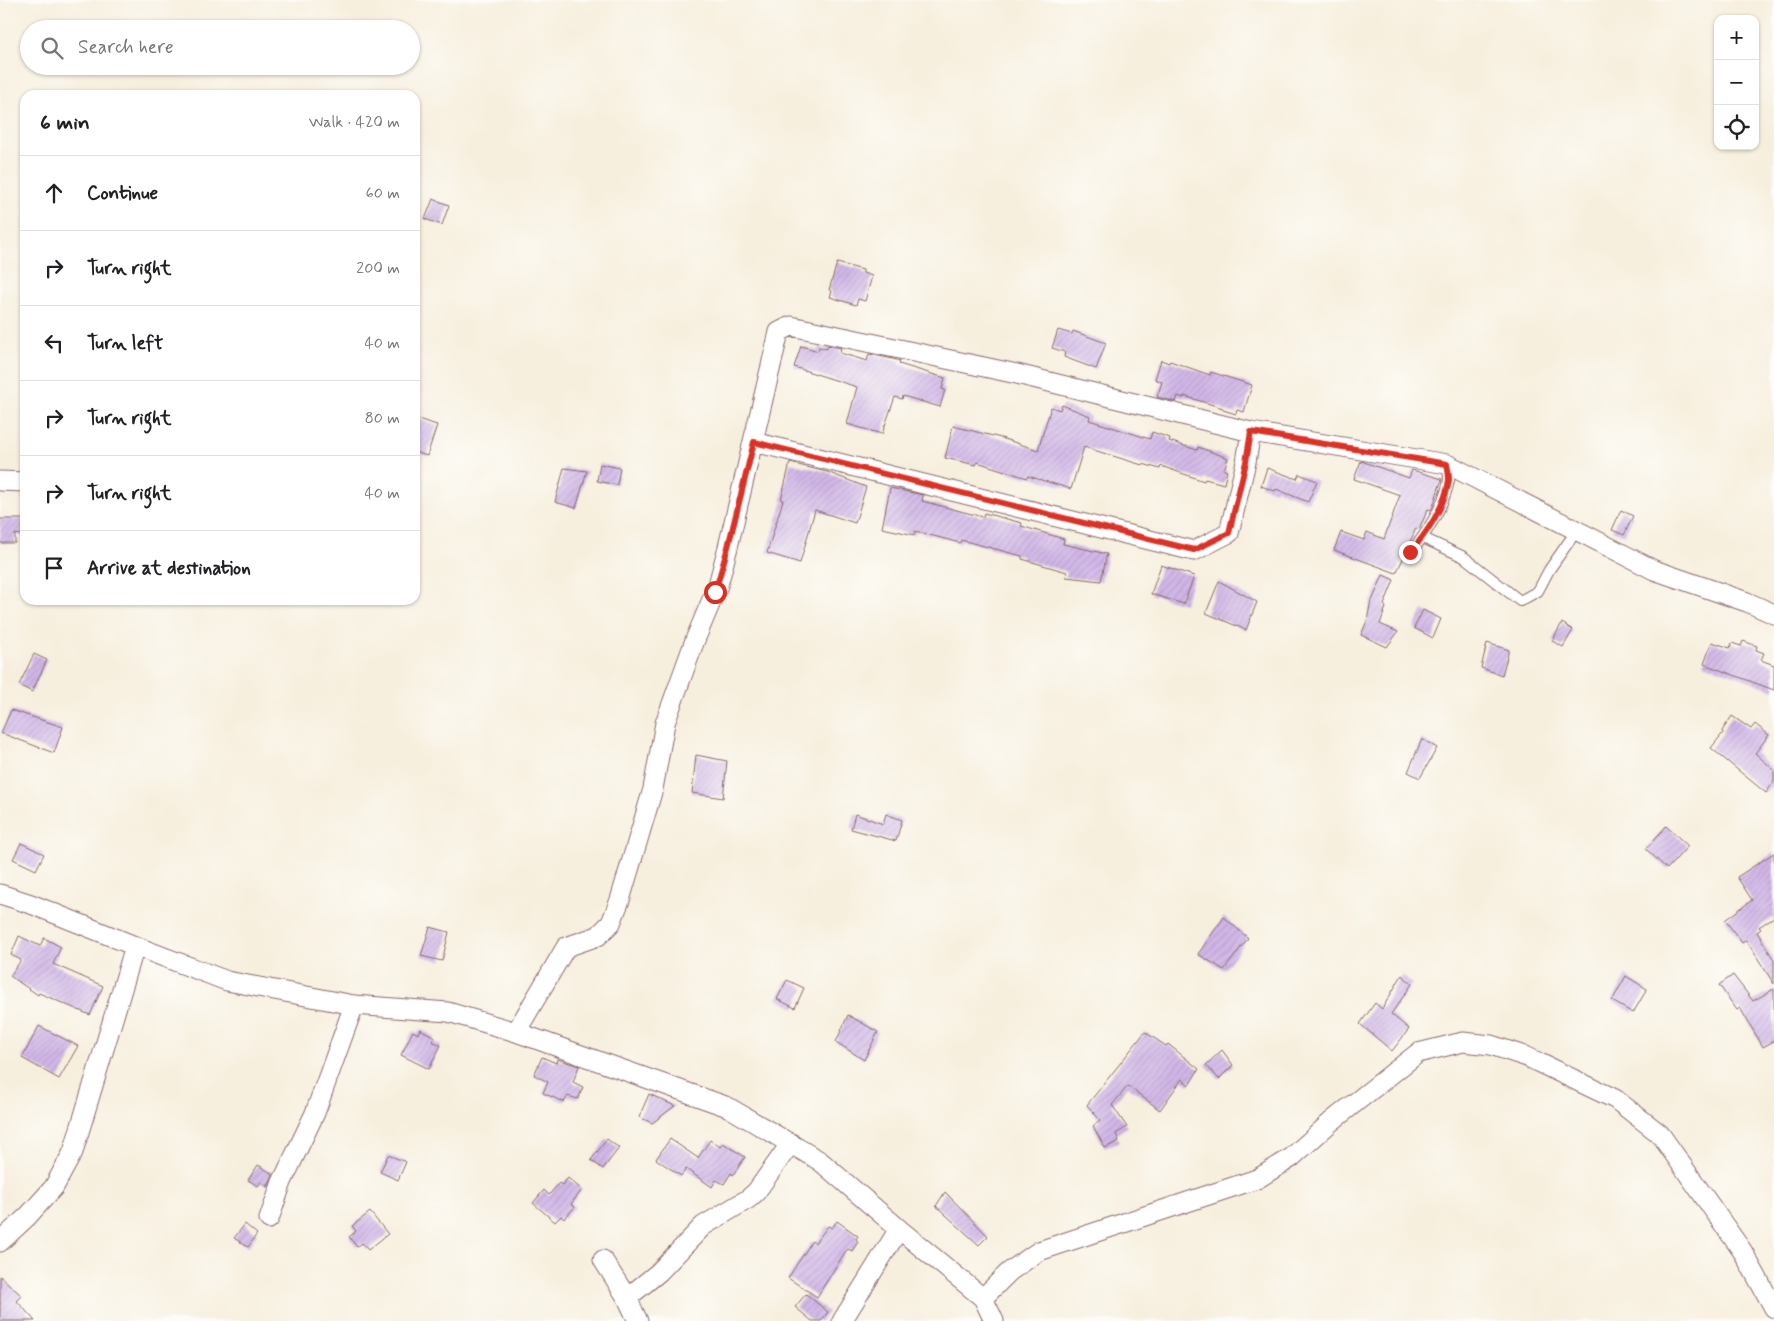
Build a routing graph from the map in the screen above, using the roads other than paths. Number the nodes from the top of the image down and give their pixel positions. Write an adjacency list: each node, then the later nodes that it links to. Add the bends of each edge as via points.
1 (1251, 432): 2 (street, via 1229,533 1194,550); 2 (street, via 1017,374 791,326 779,332); 3 (street)
2 (754, 442): 13 (street, via 718,585 665,724 653,789 611,923 598,936 566,948)
3 (1447, 464): 6 (street); 7 (lane, via 1449,479)
4 (0, 481): 5 (street)
5 (20, 482)
6 (1577, 530): 7 (lane, via 1538,591 1520,601 1464,557); 9 (street, via 1654,570)
7 (1423, 538): 8 (lane)
8 (1410, 552)
9 (1774, 614)
10 (0, 894): 11 (street)
11 (135, 946): 12 (street, via 227,981); 17 (street, via 74,1152 54,1187)
12 (354, 1005): 13 (street, via 448,1012); 15 (street, via 315,1113 282,1182)
13 (516, 1032): 14 (street, via 728,1107)
14 (791, 1143): 16 (street, via 820,1161); 19 (street, via 756,1192 703,1226 659,1272)
15 (269, 1219)
16 (899, 1229): 20 (street); 23 (street)
17 (0, 1242)
18 (603, 1260): 19 (street)
19 (627, 1298): 22 (street)
20 (983, 1298): 21 (street, via 1009,1272 1039,1251 1257,1179 1291,1158 1418,1053 1463,1042 1491,1044 1527,1057 1615,1099 1660,1134 1743,1252); 24 (street)
21 (1774, 1308)
22 (638, 1321)
23 (842, 1321)
24 (994, 1321)

